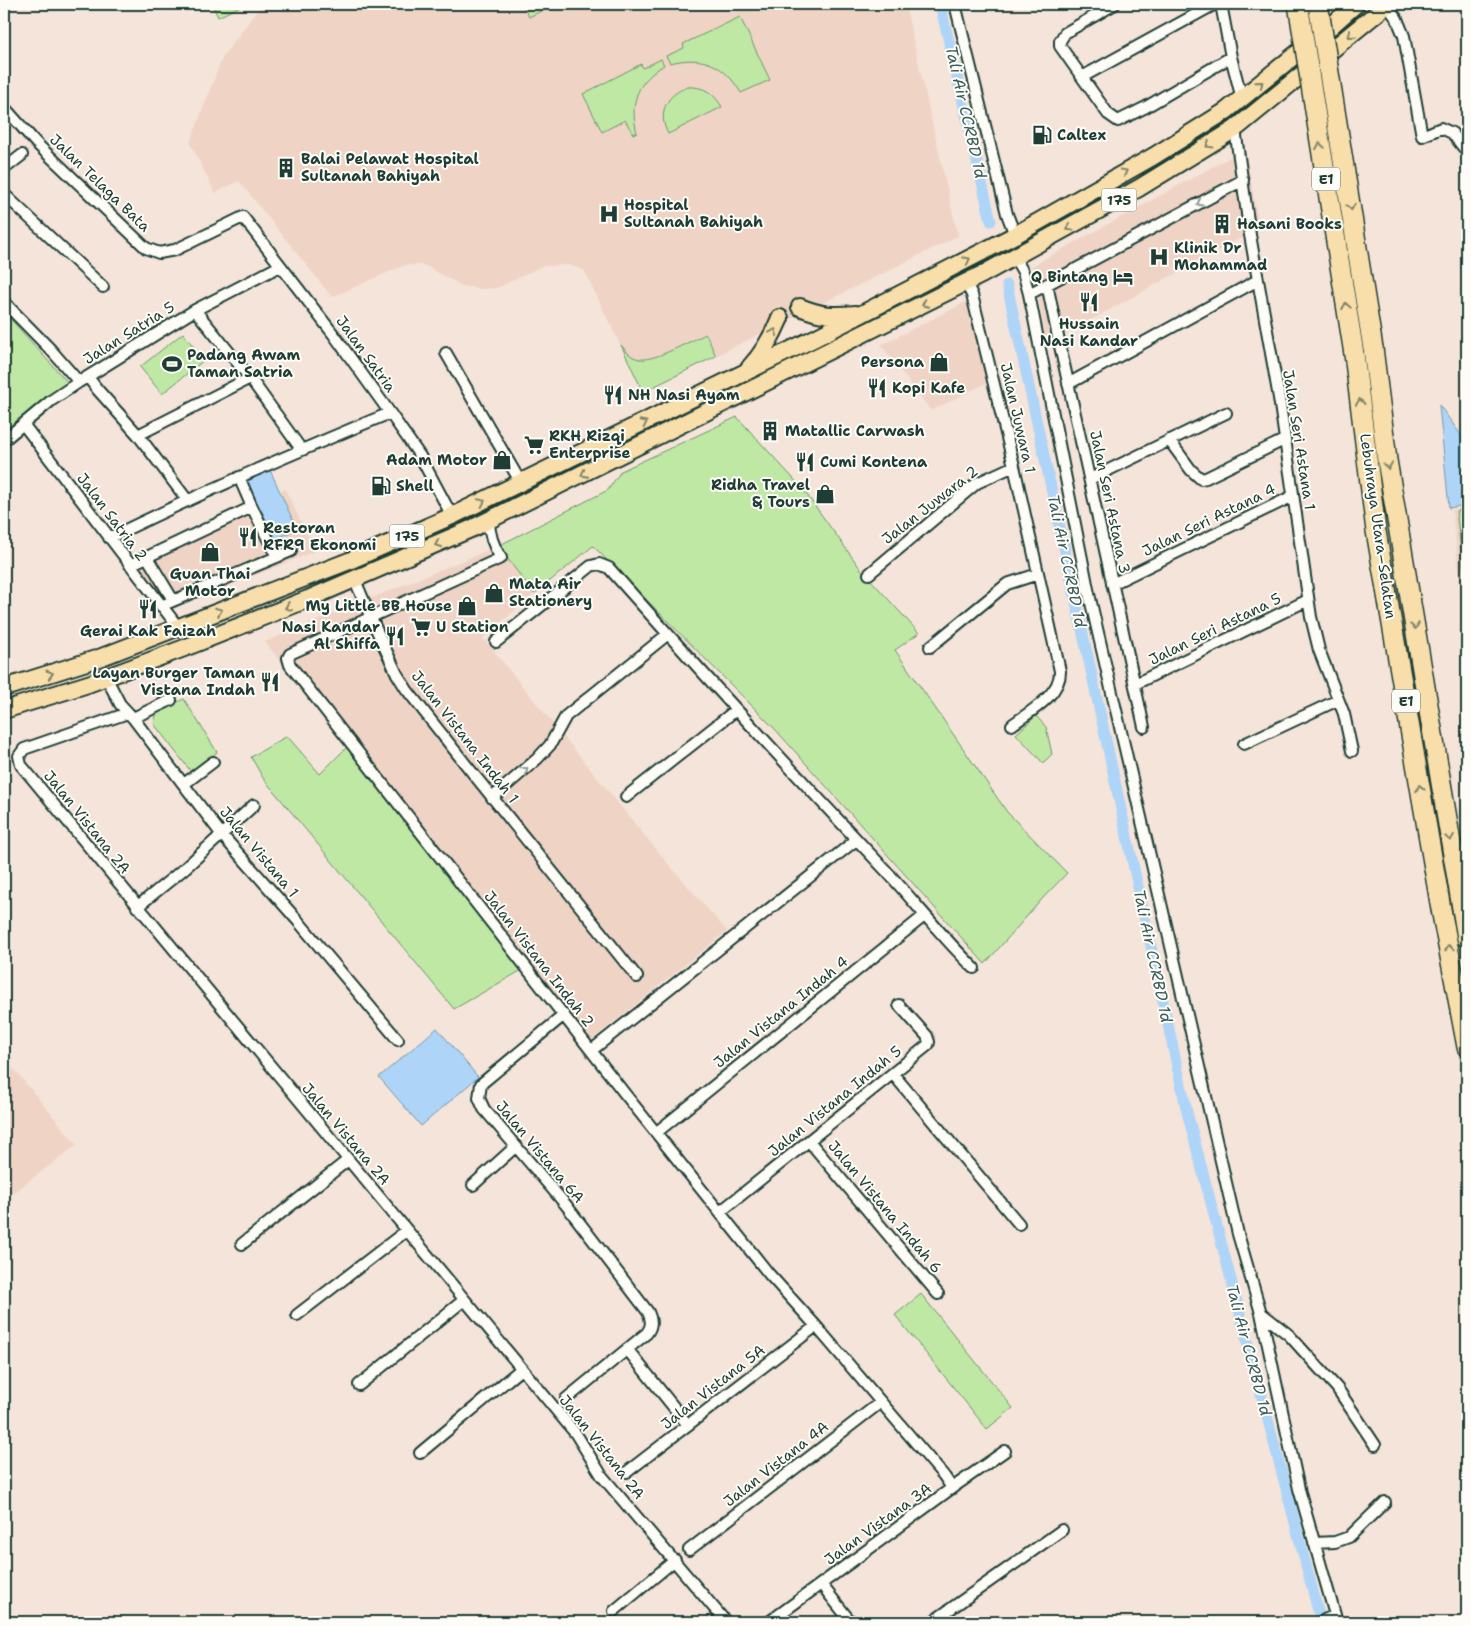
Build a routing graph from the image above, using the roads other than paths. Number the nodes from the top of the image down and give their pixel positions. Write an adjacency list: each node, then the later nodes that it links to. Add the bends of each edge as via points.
1 (955, 4): 20 (street)
2 (1115, 4): 10 (street, via 1065,33 1060,41 1060,46)
3 (1215, 4): 10 (street)
4 (1221, 4): 9 (street)
5 (1298, 4): 104 (highway, Lebuhraya Utara–Selatan / E1, one-way to 5, bridge, via 1376,531 1354,354)
6 (1318, 4): 98 (highway, Lebuhraya Utara–Selatan / E1, one-way to 98, bridge, via 1373,348 1387,460)
7 (1356, 4): 11 (highway, 175, one-way to 7)
8 (1388, 4): 13 (highway, 175, one-way to 13); 14 (street, via 1404,36 1422,136 1441,128 1452,134)
9 (1231, 57): 10 (street, via 1118,121 1108,114); 11 (street)
10 (1082, 77)
11 (1242, 99): 20 (highway, 175, one-way to 11, via 1154,156)
12 (4, 107): 19 (street, Jalan Telaga Bata, via 37,144 146,248 159,252 175,250)
13 (1236, 129): 17 (street, Jalan Seri Astana 1); 21 (highway, 175, one-way to 21)
14 (1467, 152)
15 (22, 155): 16 (street)
16 (4, 169)
17 (1243, 180): 23 (street, Jalan Seri Astana 1); 25 (street, one-way to 25)
18 (4, 194): 26 (street)
19 (243, 217): 22 (street, Jalan Satria)
20 (1015, 235): 31 (highway, 175, one-way to 20)
21 (1015, 258): 24 (highway, 175); 27 (street)
22 (280, 266): 30 (street, Jalan Satria 5); 43 (street, Jalan Satria)
23 (1258, 280): 42 (street); 49 (street, Jalan Seri Astana 1)
24 (966, 283): 36 (highway, 175, one-way to 36); 51 (street, Jalan Juwara 1, via 977,314)
25 (1047, 284): 27 (street); 42 (street, Jalan Seri Astana 3)
26 (103, 286)
27 (1029, 294): 118 (street, via 1089,594 1238,1234)
28 (4, 302): 41 (street)
29 (800, 307): 31 (highway, via 833,316)
30 (195, 310): 39 (street, Jalan Satria 5); 40 (street)
31 (864, 313): 33 (highway, 175)
32 (780, 318): 38 (highway, one-way to 32, via 763,352)
33 (815, 338): 34 (highway, 175); 36 (highway)
34 (795, 348): 37 (highway); 38 (highway, 175)
35 (446, 353): 54 (street)
36 (823, 355): 37 (highway, 175)
37 (803, 365): 59 (highway, 175, one-way to 59)
38 (745, 372): 54 (highway, 175, one-way to 38)
39 (88, 376): 41 (street, Jalan Satria 5); 46 (street)
40 (250, 378): 46 (street); 50 (street)
41 (79, 382): 45 (street, Jalan Satria 5)
42 (1068, 384): 53 (street, Jalan Seri Astana 3)
43 (390, 413): 50 (street); 58 (street, Jalan Satria, via 420,456)
44 (1226, 413): 48 (street)
45 (23, 424): 47 (street, Jalan Satria 5); 60 (street, Jalan Satria 2)
46 (138, 435): 56 (street)
47 (4, 440)
48 (1169, 440): 49 (street, via 1201,479); 53 (street)
49 (1284, 440): 55 (street, Jalan Seri Astana 1)
50 (301, 449): 52 (street)
51 (1014, 466): 65 (street, Jalan Juwara 2, via 977,483); 66 (street, Jalan Juwara 1)
52 (240, 477): 56 (street); 57 (street)
53 (1090, 479): 68 (street, Jalan Seri Astana 3)
54 (521, 483): 58 (highway, 175, one-way to 54)
55 (1293, 496): 68 (street, Jalan Seri Astana 4); 70 (street, Jalan Seri Astana 1)
56 (188, 500): 60 (street)
57 (252, 508): 62 (street); 63 (street)
58 (452, 516): 73 (highway, 175, one-way to 58, via 349,561)
59 (489, 520): 67 (highway, 175, one-way to 67); 72 (street, via 490,535 501,558)
60 (109, 538): 64 (street, Jalan Satria 2)
61 (292, 552): 63 (street)
62 (147, 557): 64 (street); 69 (street)
63 (277, 557): 69 (street)
64 (130, 565): 71 (street, Jalan Satria 2)
65 (868, 574)
66 (1038, 574): 76 (street, via 1003,587); 85 (street, Jalan Juwara 1, via 1060,679 1043,701)
67 (355, 580): 72 (street, Jalan Vistana Indah 1); 77 (highway, 175, one-way to 77)
68 (1112, 584): 78 (street, Jalan Seri Astana 3)
69 (173, 600): 71 (street)
70 (1308, 600): 78 (street, Jalan Seri Astana 5); 81 (street, Jalan Seri Astana 1, via 1319,650)
71 (161, 606): 73 (street, Jalan Satria 2)
72 (371, 618): 92 (street, Jalan Vistana Indah 1, via 407,690); 102 (street, Jalan Vistana Indah 2, via 290,654 289,661)
73 (178, 627): 79 (highway, 175, one-way to 73, via 91,661)
74 (668, 634): 75 (street, via 609,568 599,564 590,566); 83 (street); 92 (street, one-way to 74, via 537,759 554,739 566,716)
75 (496, 642)
76 (930, 647)
77 (106, 677): 82 (highway, 175); 84 (street, Jalan Vistana 1, via 120,704)
78 (1135, 684): 86 (street, Jalan Seri Astana 3)
79 (4, 688)
80 (171, 700): 84 (street)
81 (1338, 700): 87 (street); 88 (street, Jalan Seri Astana 1)
82 (4, 710)
83 (736, 710): 91 (street); 95 (street)
84 (130, 715): 90 (street, Jalan Vistana 1); 96 (street, Jalan Vistana 2A, via 24,749 18,756 24,769)
85 (1012, 725)
86 (1144, 727)
87 (1244, 744)
88 (1352, 751)
89 (212, 762): 90 (street)
90 (184, 784): 94 (street, Jalan Vistana 1)
91 (626, 797)
92 (492, 798): 100 (street, Jalan Vistana Indah 1)
93 (254, 806): 94 (street)
94 (222, 835): 96 (street); 103 (street, Jalan Vistana 1)
95 (856, 840): 97 (street); 105 (street)
96 (137, 906): 110 (street, Jalan Vistana 2A)
97 (924, 916): 99 (street); 107 (street, Jalan Vistana Indah 4)
98 (1467, 938)
99 (974, 968)
100 (637, 977)
101 (899, 1005): 106 (street, Jalan Vistana Indah 5, via 925,1033 929,1042)
102 (564, 1015): 105 (street, Jalan Vistana Indah 2); 109 (street, Jalan Vistana 6A, via 481,1084 479,1098 484,1109)
103 (398, 1040)
104 (1467, 1047)
105 (592, 1050): 107 (street, Jalan Vistana Indah 2)
106 (893, 1074): 108 (street, Jalan Vistana Indah 5); 113 (street)
107 (657, 1132): 112 (street, Jalan Vistana Indah 2)
108 (809, 1141): 112 (street, Jalan Vistana Indah 5); 116 (street, Jalan Vistana Indah 6)
109 (515, 1147): 111 (street); 121 (street, Jalan Vistana 6A, via 566,1205 648,1312 651,1328)
110 (348, 1160): 114 (street, Jalan Vistana 2A); 115 (street)
111 (473, 1185)
112 (720, 1212): 120 (street, Jalan Vistana Indah 2)
113 (1019, 1224)
114 (406, 1230): 117 (street, Jalan Vistana 2A); 119 (street)
115 (242, 1244)
116 (938, 1294)
117 (464, 1300): 122 (street, Jalan Vistana 2A); 123 (street)
118 (1261, 1313): 127 (street, via 1289,1335 1337,1388); 134 (street)
119 (297, 1315)
120 (816, 1326): 125 (street, Jalan Vistana Indah 2); 126 (street, Jalan Vistana 5A)
121 (627, 1349): 124 (street); 126 (street)
122 (521, 1369): 129 (street); 136 (street, Jalan Vistana 2A, via 580,1440 602,1476)
123 (358, 1386)
124 (566, 1400)
125 (881, 1402): 131 (street, Jalan Vistana Indah 2); 135 (street, Jalan Vistana 4A)
126 (688, 1425): 130 (street, Jalan Vistana 5A)
127 (1375, 1445)
128 (1005, 1451): 131 (street, Jalan Vistana 3A)
129 (420, 1453)
130 (627, 1472)
131 (952, 1488): 137 (street, Jalan Vistana 3A)
132 (1385, 1502): 134 (street, via 1349,1537 1335,1542)
133 (1062, 1530): 143 (street)
134 (1314, 1543): 139 (street)
135 (690, 1550)
136 (675, 1560): 138 (street); 140 (street, Jalan Vistana 2A)
137 (821, 1584): 141 (street, Jalan Vistana 3A); 142 (street)
138 (614, 1611)
139 (1330, 1620)
140 (726, 1622)
141 (769, 1622)
142 (851, 1622)
143 (932, 1622)

